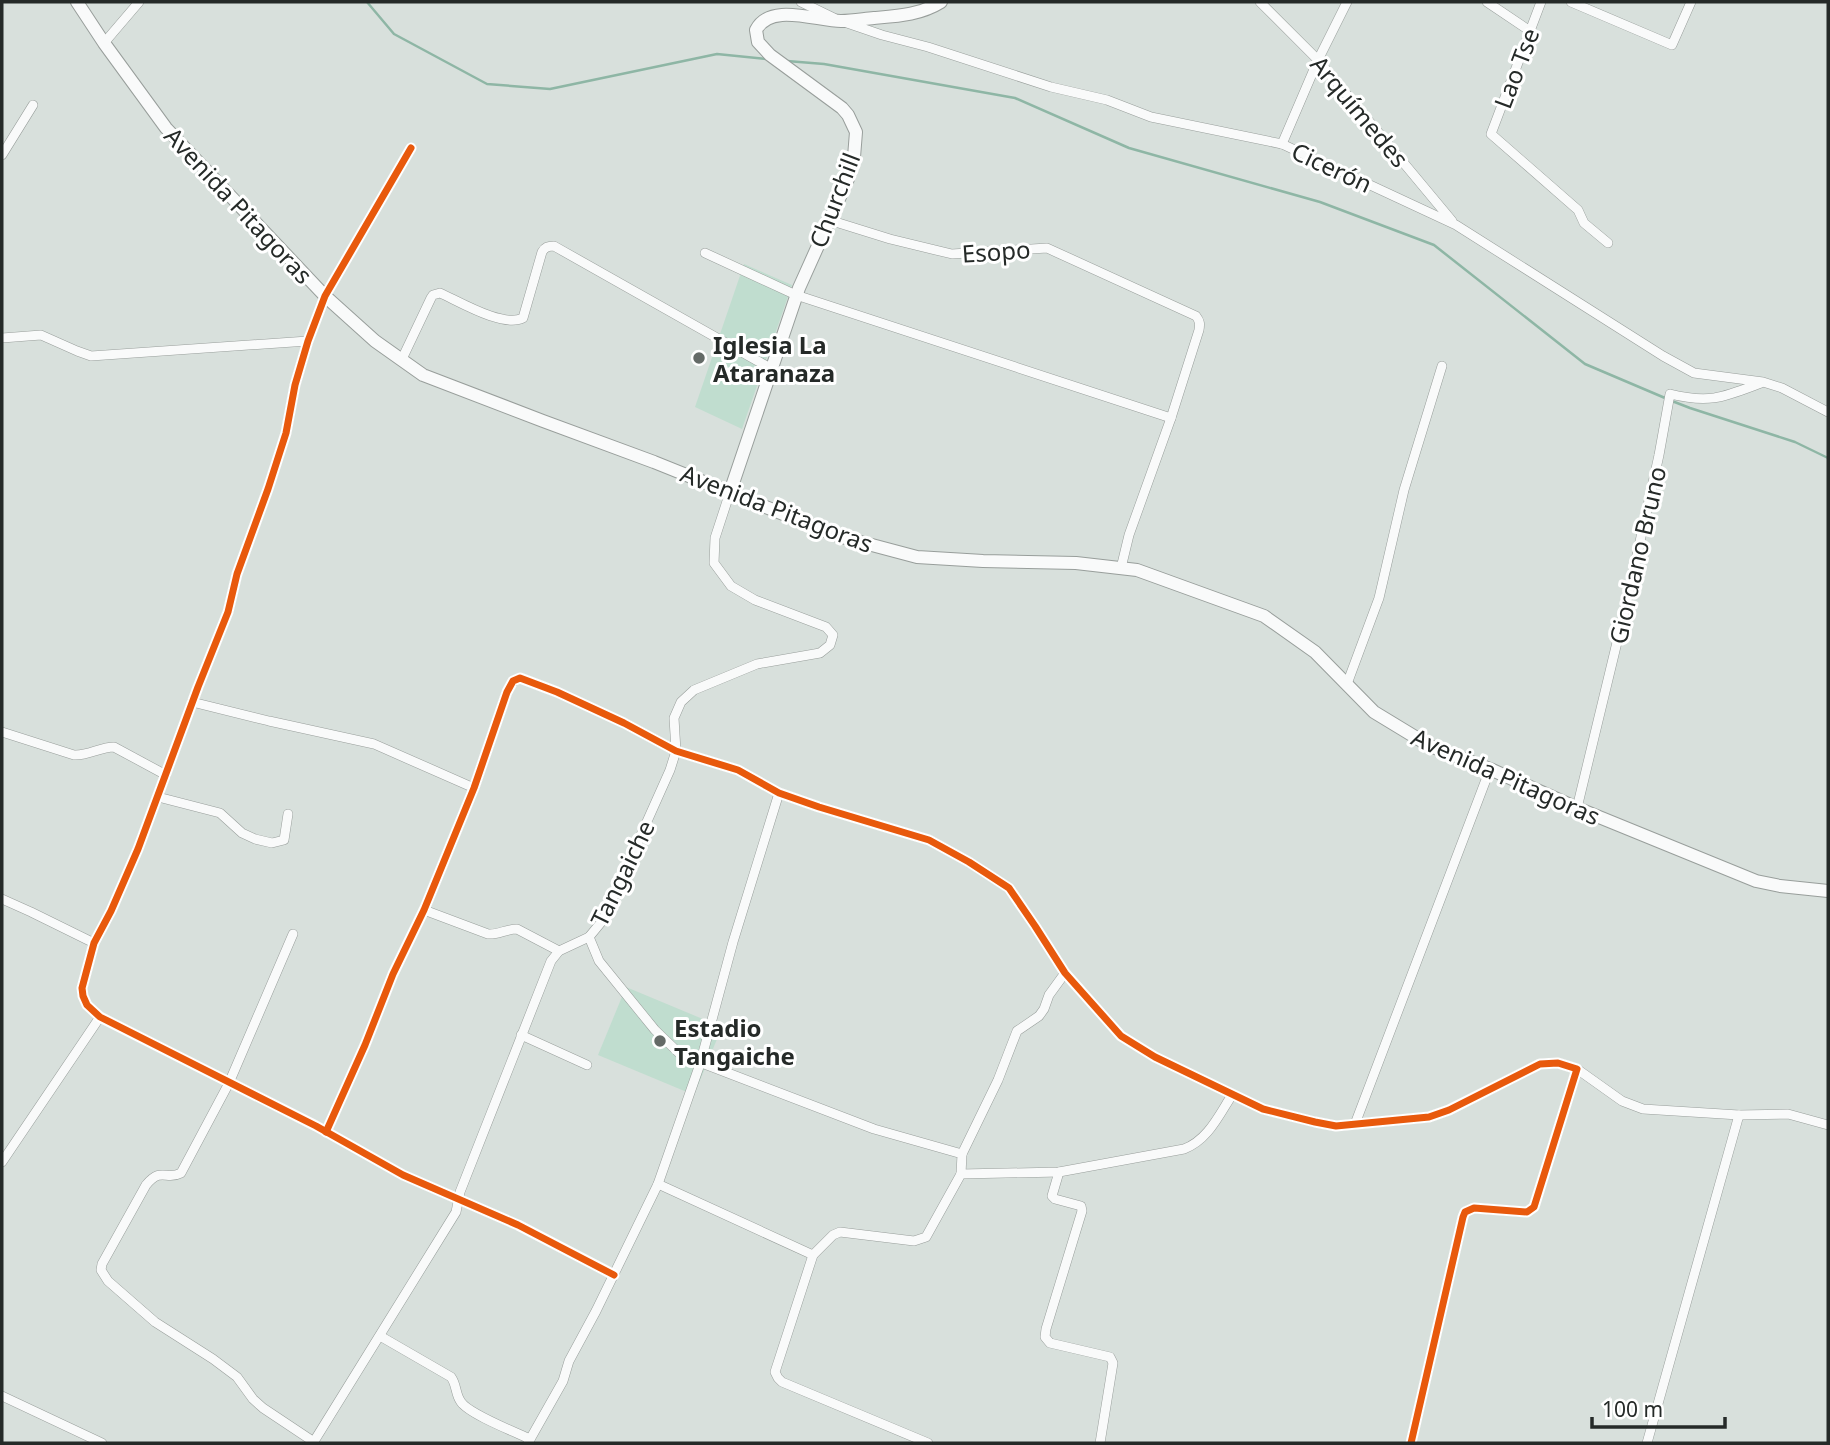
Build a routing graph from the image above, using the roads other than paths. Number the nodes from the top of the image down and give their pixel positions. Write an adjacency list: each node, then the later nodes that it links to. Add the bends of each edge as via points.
1 (77, 2): 13 (main road, Avenida Pitagoras)
2 (139, 2): 13 (street)
3 (802, 2): 11 (street, Cicerón)
4 (941, 2): 11 (main road, via 909,15)
5 (1260, 2): 14 (street, Arquímedes)
6 (1347, 2): 14 (street)
7 (1487, 2): 12 (street)
8 (1541, 2): 12 (street, Lao Tse)
9 (1572, 2): 10 (street, via 1672,45)
10 (1691, 2)
11 (840, 21): 16 (street, Cicerón, via 1151,117); 19 (main road, Churchill, via 775,15 758,26 756,36 770,55 842,108 856,132 848,179)
12 (1530, 31): 21 (street, Lao Tse, via 1490,134 1578,210 1584,223)
13 (104, 43): 24 (main road, Avenida Pitagoras, via 166,128)
14 (1318, 60): 16 (street); 20 (street, Arquímedes)
15 (33, 105): 18 (street)
16 (1282, 144): 20 (street, Cicerón)
17 (411, 148): 24 (street)
18 (2, 155)
19 (829, 220): 23 (main road, Churchill); 32 (street, Esopo, via 952,254 1047,248 1195,316 1199,330)
20 (1455, 225): 30 (street, Cicerón, via 1694,373)
21 (1608, 243)
22 (705, 253): 23 (street)
23 (796, 295): 29 (main road, Churchill); 32 (street)
24 (325, 296): 26 (street); 27 (main road, Avenida Pitagoras)
25 (2, 338): 26 (street, via 41,335 91,356)
26 (309, 341): 36 (street, via 286,433 228,612)
27 (402, 359): 29 (street, via 436,294 499,319 523,318 542,252 554,246); 33 (main road, Avenida Pitagoras, via 423,375)
28 (1442, 366): 35 (street, via 1404,490 1379,597)
29 (772, 369): 33 (main road, Churchill)
30 (1763, 382): 31 (street, Cicerón); 44 (street, Giordano Bruno, via 1704,400 1669,395 1626,605)
31 (1828, 412)
32 (1171, 418): 34 (street)
33 (730, 492): 34 (main road, Avenida Pitagoras, via 838,536 917,557); 38 (street, Tangaiche, via 715,538 714,563 731,586 826,627 833,635 820,653 757,664 694,690 681,702 674,718)
34 (1121, 568): 35 (main road, Avenida Pitagoras, via 1264,616 1315,652)
35 (1347, 684): 39 (main road, Avenida Pitagoras, via 1374,712 1400,729)
36 (192, 702): 40 (street); 41 (street, via 374,744)
37 (2, 732): 40 (street, via 74,755 114,747)
38 (676, 751): 41 (street, via 520,678 507,692); 42 (street, via 738,770); 50 (street, Tangaiche, via 603,920)
39 (1490, 769): 44 (main road, Avenida Pitagoras); 62 (street)
40 (166, 775): 43 (street)
41 (474, 788): 48 (street)
42 (779, 793): 53 (street, via 929,840 969,862 1009,888); 56 (street)
43 (158, 797): 45 (street, via 220,813 242,833 272,843 284,840); 51 (street)
44 (1577, 808): 46 (main road, Avenida Pitagoras, via 1756,881)
45 (288, 814)
46 (1828, 891)
47 (2, 900): 51 (street)
48 (424, 910): 52 (street, via 488,934 516,929); 64 (street)
49 (293, 934): 59 (street)
50 (589, 937): 52 (street, Tangaiche); 56 (street, via 598,961 655,1030 681,1055)
51 (94, 943): 54 (street, via 82,988 87,1005)
52 (559, 951): 55 (street)
53 (1065, 973): 60 (street, via 1121,1037); 65 (street, via 1039,1016 1017,1031)
54 (100, 1017): 59 (street); 66 (street)
55 (522, 1035): 57 (street); 70 (street)
56 (700, 1064): 65 (street, via 874,1129); 69 (street)
57 (587, 1065)
58 (1577, 1069): 61 (street, via 1643,1110); 62 (street, via 1539,1064 1429,1117); 80 (street, via 1534,1207 1527,1212 1474,1208 1465,1212)
59 (229, 1083): 64 (street); 76 (street, via 181,1173 158,1174 146,1185 101,1269 107,1281 155,1322 214,1359 237,1377 263,1408)
60 (1232, 1095): 62 (street, via 1263,1109 1315,1122); 67 (street, via 1203,1139 1194,1145)
61 (1739, 1115): 63 (street, via 1788,1114); 81 (street)
62 (1355, 1124)
63 (1828, 1125)
64 (326, 1132): 70 (street, via 403,1175)
65 (962, 1154): 68 (street)
66 (2, 1163)
67 (1059, 1172): 68 (street); 79 (street, via 1052,1196 1081,1206 1082,1211 1045,1337 1050,1343 1110,1357 1114,1363)
68 (961, 1174): 71 (street, via 926,1237 914,1241 840,1232)
69 (658, 1184): 71 (street); 72 (street)
70 (459, 1198): 72 (street); 73 (street, via 456,1212)
71 (813, 1255): 78 (street, via 775,1372 778,1378)
72 (614, 1275): 75 (street)
73 (380, 1336): 75 (street, via 450,1377 467,1408); 76 (street)
74 (2, 1396): 77 (street)
75 (529, 1441)
76 (314, 1442)
77 (102, 1443)
78 (928, 1443)
79 (1100, 1443)
80 (1411, 1443)
81 (1647, 1443)

